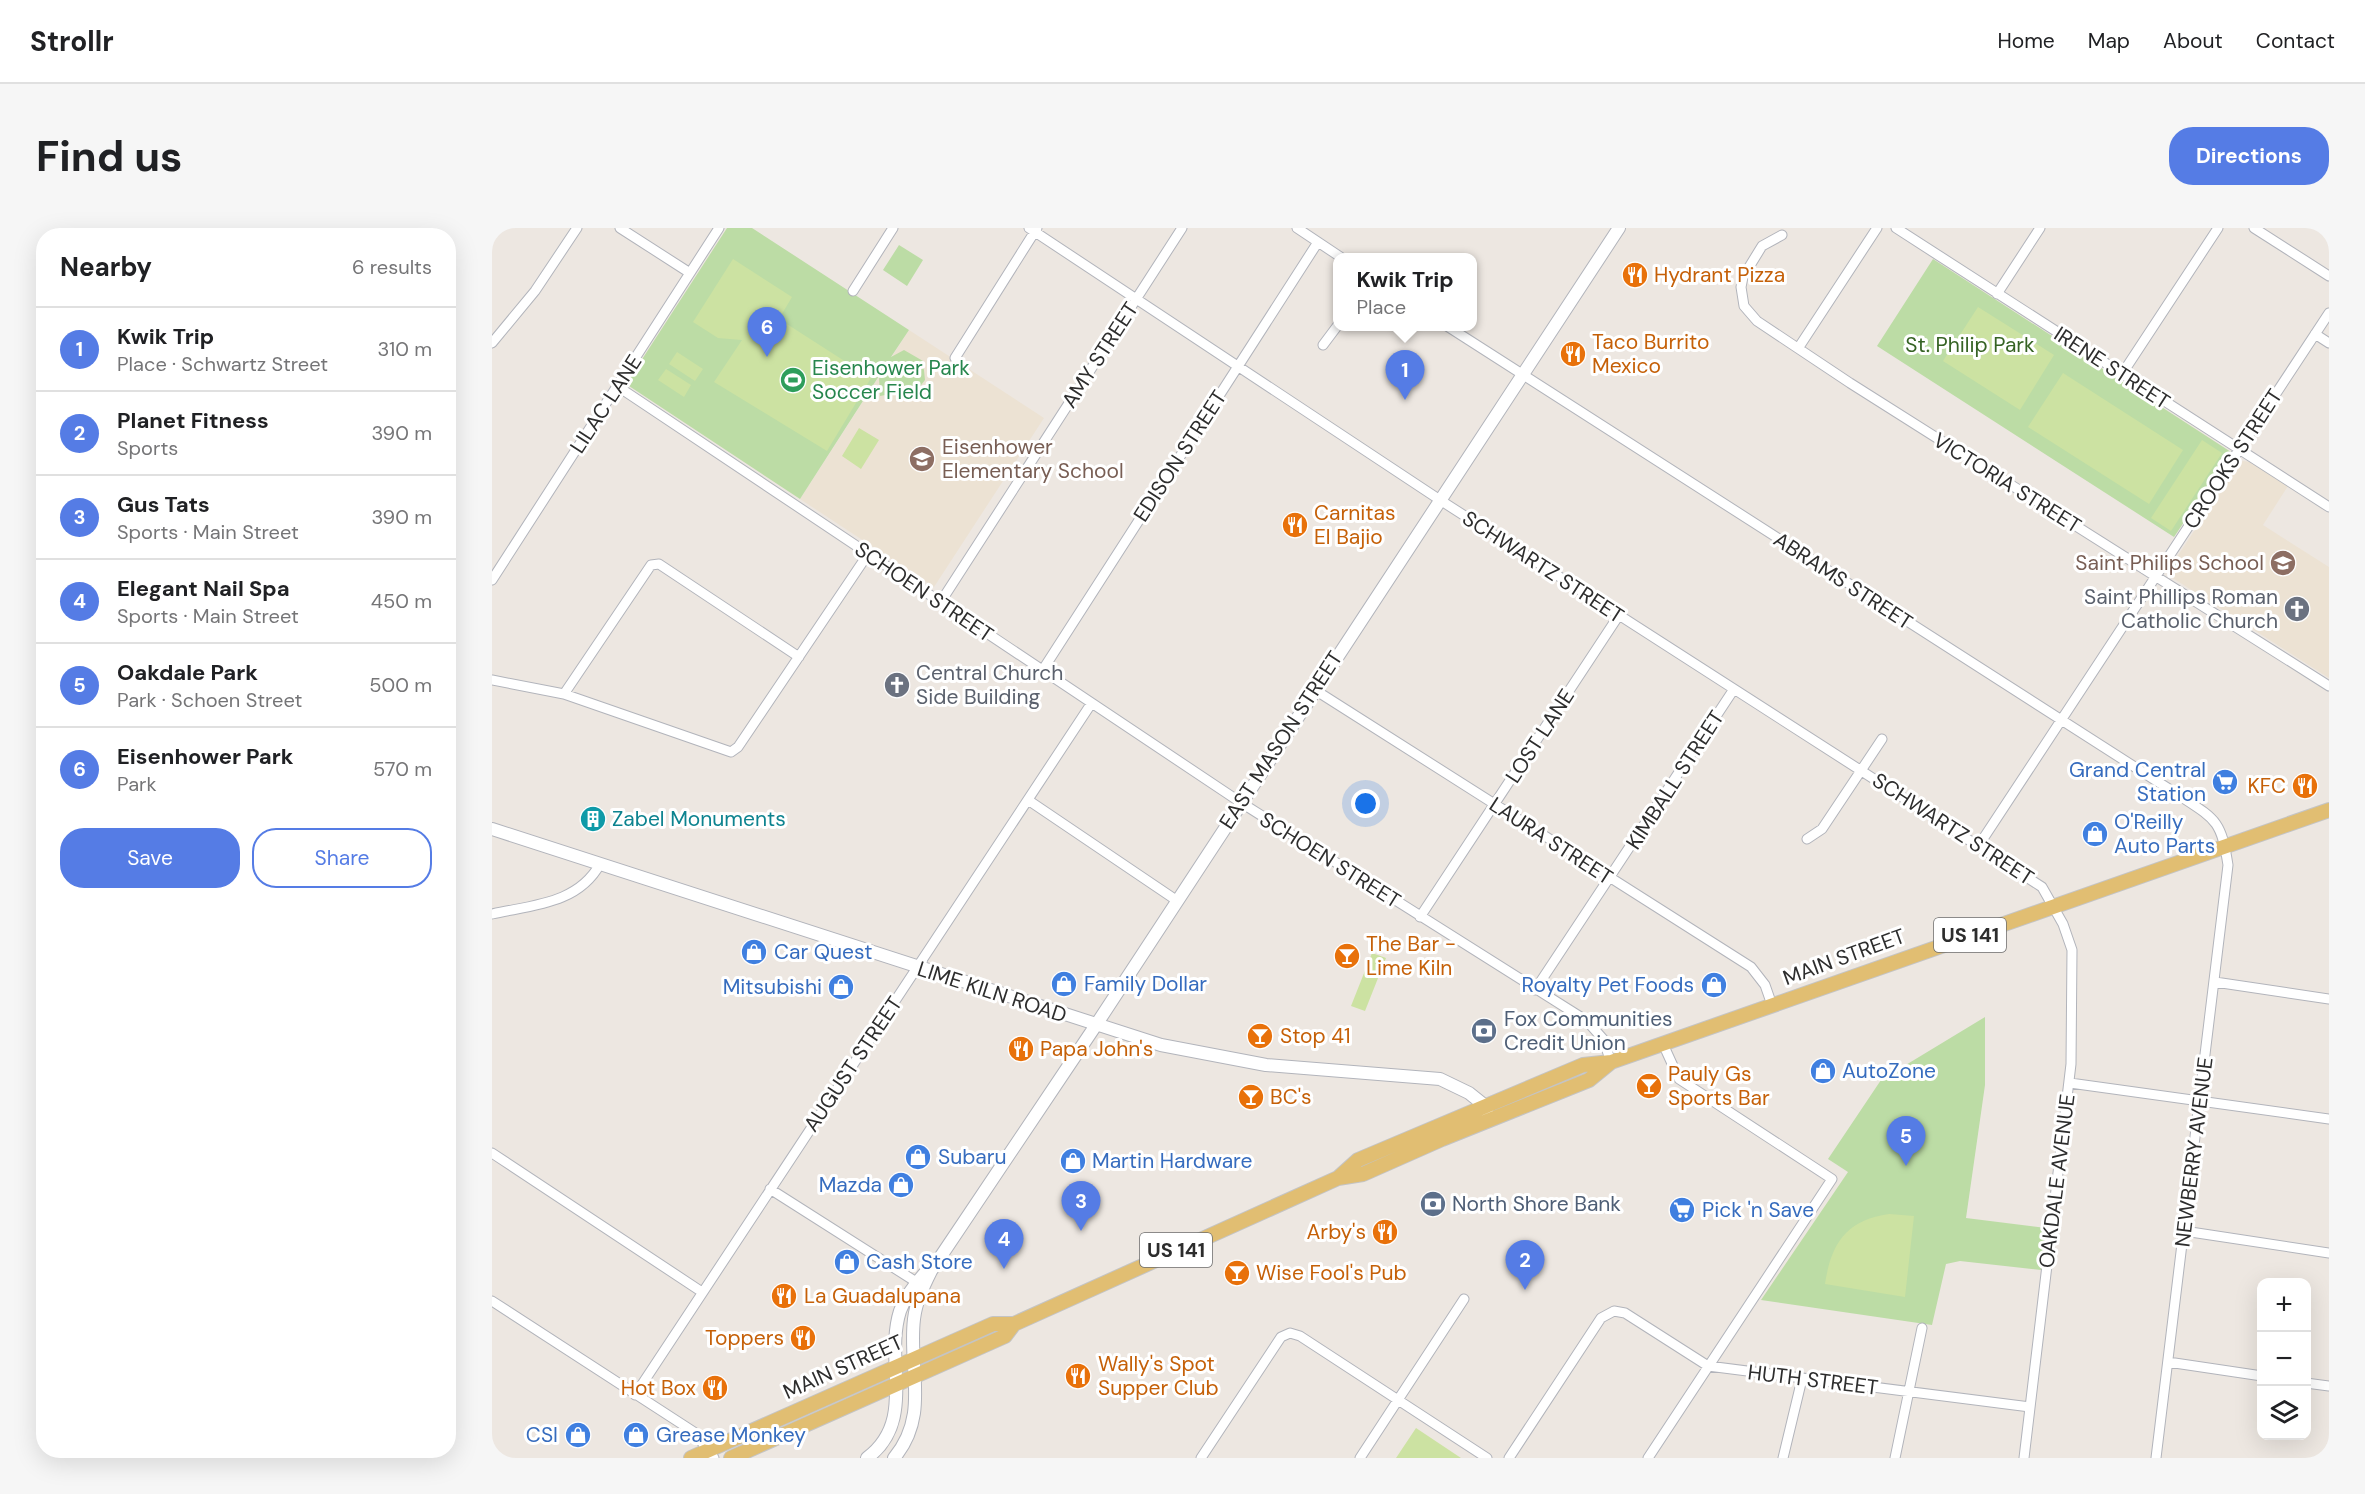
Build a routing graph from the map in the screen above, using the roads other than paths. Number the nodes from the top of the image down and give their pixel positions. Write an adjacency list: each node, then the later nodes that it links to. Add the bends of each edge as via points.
1 (577, 228): 26 (street, via 536,291)
2 (620, 228): 17 (street)
3 (719, 228): 17 (street, LILAC LANE)
4 (893, 228): 19 (street)
5 (1182, 228): 21 (street, AMY STREET)
6 (1297, 228): 15 (street)
7 (1877, 228): 29 (street)
8 (1896, 228): 20 (street, IRENE STREET)
9 (2040, 228): 20 (street)
10 (2218, 228): 32 (street)
11 (2254, 228): 18 (street)
12 (1034, 229): 21 (street, SCHWARTZ STREET); 30 (street)
13 (1615, 229): 33 (main road, EAST MASON STREET)
14 (1782, 235): 29 (street, VICTORIA STREET, via 1762,246 1745,271 1742,296 1749,313)
15 (1318, 242): 16 (street); 31 (street, EDISON STREET)
16 (1334, 253)
17 (690, 273): 34 (street, LILAC LANE)
18 (2329, 276)
19 (853, 291)
20 (1997, 294): 32 (street, IRENE STREET)
21 (1136, 300): 31 (street, SCHWARTZ STREET); 41 (street, AMY STREET)
22 (2329, 313): 25 (street, CROOKS STREET)
23 (1334, 331): 28 (street)
24 (1453, 331): 33 (street, ABRAMS STREET)
25 (2315, 334): 27 (street); 35 (street, CROOKS STREET)
26 (492, 343)
27 (2329, 343)
28 (1323, 345)
29 (1798, 347): 39 (street, VICTORIA STREET)
30 (955, 358)
31 (1237, 368): 36 (street, SCHWARTZ STREET); 44 (street, EDISON STREET)
32 (2122, 374): 35 (street, IRENE STREET)
33 (1522, 375): 36 (main road, EAST MASON STREET); 51 (street, ABRAMS STREET)
34 (617, 387): 38 (street, SCHOEN STREET); 40 (street, LILAC LANE)
35 (2239, 450): 37 (street, IRENE STREET); 39 (street, CROOKS STREET)
36 (1440, 500): 42 (street, SCHWARTZ STREET); 48 (main road, EAST MASON STREET)
37 (2329, 507)
38 (868, 554): 41 (street, SCHOEN STREET); 43 (street)
39 (2156, 577): 46 (street, VICTORIA STREET); 51 (street, CROOKS STREET)
40 (492, 580)
41 (940, 603): 44 (street, SCHOEN STREET)
42 (1620, 615): 47 (street, SCHWARTZ STREET); 56 (street, LOST LANE)
43 (799, 657): 49 (street, via 731,752); 49 (street, via 659,564 651,565)
44 (1042, 671): 50 (street, SCHOEN STREET)
45 (492, 680): 49 (street)
46 (2329, 686)
47 (1734, 689): 53 (street, SCHWARTZ STREET); 63 (street, KIMBALL STREET)
48 (1315, 690): 55 (main road, EAST MASON STREET); 56 (street, LAURA STREET)
49 (564, 694)
50 (1091, 704): 54 (street, AUGUST STREET); 55 (street, SCHOEN STREET)
51 (2061, 721): 60 (street, CROOKS STREET); 61 (street, ABRAMS STREET, via 2208,814 2220,828)
52 (1882, 739): 53 (street)
53 (1861, 770): 59 (street, via 1822,829); 60 (street, SCHWARTZ STREET)
54 (1028, 800): 64 (street); 68 (street, AUGUST STREET)
55 (1240, 802): 64 (main road, EAST MASON STREET); 67 (street, SCHOEN STREET)
56 (1494, 804): 63 (street, LAURA STREET); 67 (street, LOST LANE)
57 (2329, 810): 61 (main road, MAIN STREET / US 141)
58 (492, 829): 62 (main road, LIME KILN ROAD)
59 (1807, 838)
60 (1979, 845): 65 (street, SCHWARTZ STREET, via 2037,882)
61 (2225, 846): 65 (main road, MAIN STREET / US 141); 69 (street, NEWBERRY AVENUE, via 2228,866)
62 (600, 864): 66 (street, via 586,883 564,898); 68 (main road, LIME KILN ROAD)
63 (1610, 878): 70 (street, KIMBALL STREET); 72 (street, LAURA STREET, via 1751,967 1765,985)
64 (1176, 900): 73 (main road, EAST MASON STREET)
65 (2054, 906): 72 (main road, MAIN STREET / US 141); 76 (street, OAKDALE AVENUE, via 2072,950)
66 (492, 914)
67 (1420, 917): 70 (street, SCHOEN STREET)
68 (917, 969): 73 (main road, LIME KILN ROAD); 83 (street, AUGUST STREET)
69 (2215, 982): 71 (street); 77 (street, NEWBERRY AVENUE)
70 (1535, 990): 75 (street, SCHOEN STREET, via 1597,1030)
71 (2329, 999)
72 (1772, 1005): 74 (main road, MAIN STREET / US 141)
73 (1096, 1025): 78 (main road, LIME KILN ROAD, via 1161,1045 1257,1064 1440,1079); 86 (main road, EAST MASON STREET)
74 (1663, 1044): 75 (main road, MAIN STREET / US 141); 95 (street, via 1679,1079 1832,1179)
75 (1611, 1062): 78 (main road, MAIN STREET / US 141, via 1583,1065); 80 (main road, MAIN STREET / US 141, via 1589,1080)
76 (2070, 1083): 77 (street); 105 (street, OAKDALE AVENUE)
77 (2200, 1100): 79 (street); 84 (street, NEWBERRY AVENUE)
78 (1484, 1105): 80 (main road, LIME KILN ROAD); 82 (main road, MAIN STREET / US 141, via 1355,1161)
79 (2329, 1119)
80 (1491, 1120): 82 (main road, MAIN STREET / US 141, via 1363,1174)
81 (492, 1153): 87 (street)
82 (1338, 1178): 90 (main road, MAIN STREET / US 141)
83 (770, 1189): 86 (street); 87 (street, AUGUST STREET)
84 (2184, 1232): 85 (street); 93 (street, NEWBERRY AVENUE)
85 (2329, 1253)
86 (920, 1284): 92 (main road, EAST MASON STREET); 94 (main road, EAST MASON STREET, via 900,1311)
87 (702, 1292): 103 (street, AUGUST STREET)
88 (1464, 1299): 104 (street)
89 (492, 1301): 103 (street)
90 (1014, 1324): 92 (main road, MAIN STREET / US 141, via 993,1324); 96 (main road, MAIN STREET / US 141, via 1005,1336)
91 (1922, 1328): 102 (street)
92 (914, 1358): 94 (main road, MAIN STREET / US 141); 96 (main road, EAST MASON STREET)
93 (2168, 1362): 97 (street); 119 (street, NEWBERRY AVENUE)
94 (896, 1366): 99 (main road, EAST MASON STREET); 106 (main road, MAIN STREET / US 141)
95 (1708, 1366): 98 (street, HUTH STREET); 114 (street, HUTH STREET, via 1625,1313 1611,1311 1601,1318); 115 (street)
96 (916, 1374): 99 (main road, MAIN STREET / US 141); 110 (main road, EAST MASON STREET, via 914,1422)
97 (2257, 1375)
98 (1802, 1378): 102 (street, HUTH STREET); 116 (street)
99 (896, 1383): 108 (main road, MAIN STREET / US 141); 109 (main road, EAST MASON STREET, via 891,1429 881,1446)
100 (2311, 1384): 101 (street)
101 (2329, 1386)
102 (1909, 1392): 105 (street, HUTH STREET); 117 (street)
103 (635, 1395): 106 (street, via 694,1432)
104 (1398, 1400): 111 (street, via 1290,1333 1281,1337); 112 (street); 113 (street)
105 (2030, 1407): 118 (street, OAKDALE AVENUE)
106 (712, 1454): 107 (main road, MAIN STREET / US 141)
107 (690, 1458)
108 (731, 1458)
109 (867, 1458)
110 (894, 1458)
111 (1201, 1458)
112 (1360, 1458)
113 (1487, 1458)
114 (1509, 1458)
115 (1648, 1458)
116 (1783, 1458)
117 (1895, 1458)
118 (2024, 1458)
119 (2156, 1458)

